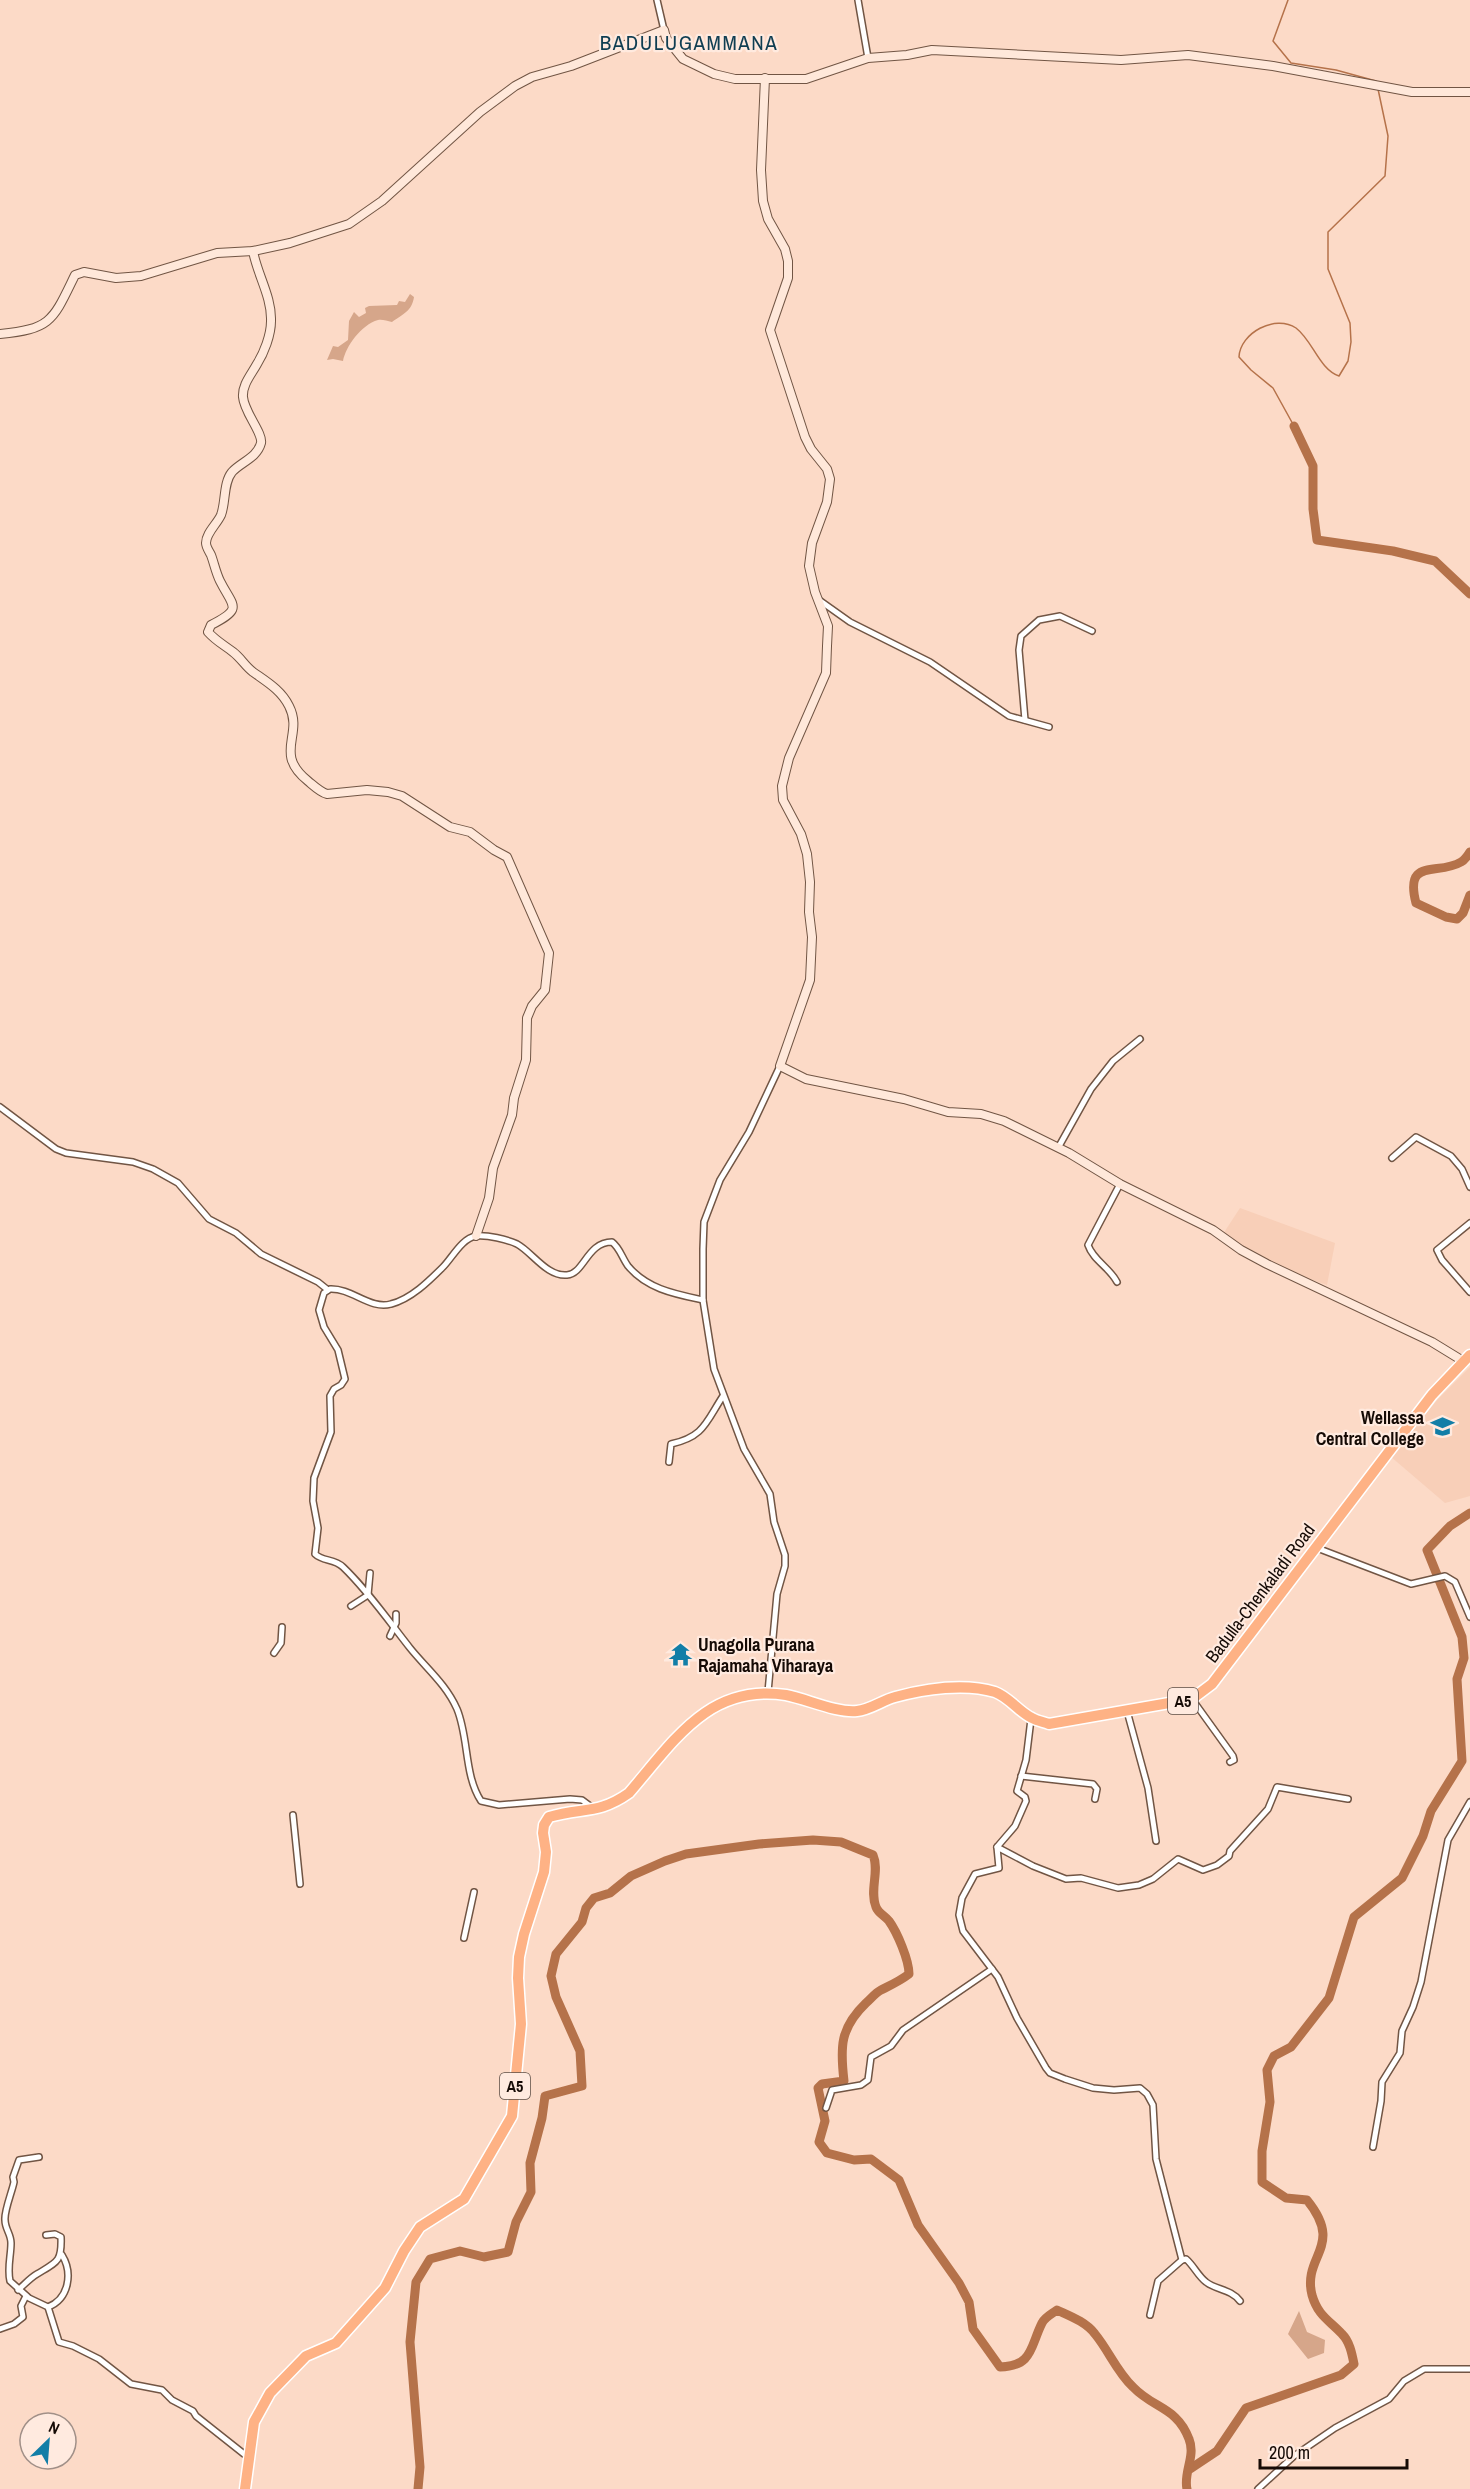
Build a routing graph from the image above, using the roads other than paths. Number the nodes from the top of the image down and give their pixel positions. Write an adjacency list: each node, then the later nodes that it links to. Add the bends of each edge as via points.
1 (657, 0): 3 (street)
2 (858, 0): 4 (street)
3 (664, 30): 5 (main road, via 683,60 735,79); 7 (main road, via 515,86 480,112 382,201 349,224)
4 (868, 58): 5 (main road, via 806,79); 6 (main road, via 932,50 1121,60 1188,55 1412,92)
5 (765, 78): 9 (main road, via 763,201 788,261 788,278 770,330 805,437 830,479 809,566)
6 (1470, 92)
7 (253, 251): 8 (main road, via 217,253 129,278 84,272 75,275 56,312 40,327); 21 (main road, via 271,322 266,346 243,396 261,443 227,481 226,501 215,527 207,535 205,544 220,581 233,599 228,616 211,625 208,632 284,696 291,709 292,764 322,792 367,790 402,796 450,827 470,832 507,857 549,953 545,990 526,1018 526,1060)
8 (0, 334)
9 (818, 599): 11 (street, via 850,622 930,662 1009,716); 14 (main road, via 828,626 826,673 789,758 782,786 783,800 807,854 812,937 810,980)
10 (1092, 631): 11 (street, via 1060,616 1039,620 1021,636)
11 (1025, 720): 12 (street)
12 (1049, 727)
13 (1140, 1040): 16 (street, via 1113,1061 1091,1089)
14 (780, 1066): 16 (main road, via 806,1079 948,1112 981,1114); 25 (street, via 708,1210)
15 (0, 1107): 23 (street, via 56,1149 133,1162 170,1178 208,1219 236,1233 261,1254)
16 (1058, 1148): 18 (main road)
17 (1392, 1158): 19 (street, via 1416,1137 1451,1156)
18 (1120, 1184): 22 (street, via 1088,1245); 26 (main road, via 1213,1230 1267,1264)
19 (1470, 1187)
20 (1470, 1223): 24 (street, via 1437,1250)
21 (476, 1236): 23 (street, via 415,1292 393,1304 375,1305 336,1288); 25 (street, via 518,1245 546,1267 565,1275 571,1275 595,1248 612,1242 645,1283)
22 (1118, 1282)
23 (328, 1290): 31 (street, via 319,1310 338,1350 345,1379 330,1396 331,1432 314,1478 318,1528 315,1554 320,1559 336,1561)
24 (1470, 1292)
25 (704, 1300): 27 (street, via 714,1369)
26 (1467, 1358): 29 (highway, Badulla-Chenkaladi Road / A5, via 1432,1395)
27 (723, 1396): 28 (street, via 699,1433 671,1444); 39 (street, via 744,1449 770,1494 785,1555 777,1594)
28 (669, 1462)
29 (1315, 1548): 34 (street, via 1410,1584 1445,1576 1455,1582); 40 (highway, Badulla-Chenkaladi Road / A5, via 1212,1684)
30 (370, 1573): 31 (street)
31 (368, 1595): 32 (street); 36 (street)
32 (351, 1606)
33 (396, 1614): 36 (street)
34 (1470, 1617)
35 (282, 1627): 38 (street, via 281,1643)
36 (394, 1627): 37 (street); 48 (street, via 441,1682 458,1710 474,1790 481,1801 499,1805 570,1799 582,1800)
37 (390, 1636)
38 (274, 1653)
39 (768, 1692): 42 (highway, Badulla-Chenkaladi Road / A5, via 858,1711 895,1697 980,1688 999,1694); 48 (highway, Badulla-Chenkaladi Road / A5, via 742,1695 708,1710 693,1721 629,1792)
40 (1192, 1699): 41 (highway, Badulla-Chenkaladi Road / A5); 43 (street, via 1233,1756)
41 (1127, 1711): 42 (highway, Badulla-Chenkaladi Road / A5, via 1049,1724); 50 (street, via 1148,1788)
42 (1031, 1718): 44 (street)
43 (1230, 1762)
44 (1021, 1776): 45 (street, via 1093,1784 1097,1789); 51 (street, via 1017,1791 1026,1802 1015,1826)
45 (1095, 1799)
46 (1348, 1799): 51 (street, via 1277,1787 1268,1809 1217,1865 1203,1870 1178,1859 1153,1879 1118,1888 1081,1878 1066,1879)
47 (1470, 1802): 57 (street, via 1448,1840 1421,1982 1402,2031 1400,2053 1382,2082)
48 (595, 1810): 70 (highway, Badulla-Chenkaladi Road / A5, via 558,1814 549,1817 544,1825 544,1872 519,1957 521,2024 512,2116 464,2199 420,2227 385,2288 336,2343 306,2356 270,2393 254,2422)
49 (293, 1815): 52 (street)
50 (1156, 1841)
51 (996, 1847): 55 (street, via 999,1868 975,1874 962,1898 959,1915 963,1931)
52 (300, 1884)
53 (474, 1892): 54 (street)
54 (464, 1938)
55 (992, 1970): 56 (street, via 903,2030 891,2046 871,2057 868,2080 832,2090); 61 (street, via 1050,2073 1093,2088 1140,2088 1147,2094 1153,2107 1160,2179)
56 (826, 2108)
57 (1373, 2147)
58 (39, 2157): 62 (street, via 19,2160 4,2217 10,2233 10,2282)
59 (46, 2235): 60 (street, via 61,2237)
60 (62, 2254): 62 (street, via 57,2262); 65 (street, via 68,2271 67,2288 57,2304)
61 (1182, 2260): 64 (street, via 1191,2263 1207,2283); 66 (street, via 1158,2282)
62 (18, 2290): 63 (street)
63 (26, 2296): 65 (street); 67 (street, via 21,2306 23,2317)
64 (1240, 2301)
65 (48, 2307): 69 (street, via 59,2342 99,2359 131,2384 162,2390)
66 (1150, 2315)
67 (0, 2329)
68 (1470, 2369): 71 (street, via 1424,2369 1404,2381 1389,2399 1294,2456)
69 (244, 2454)
70 (245, 2489)
71 (1258, 2489)

